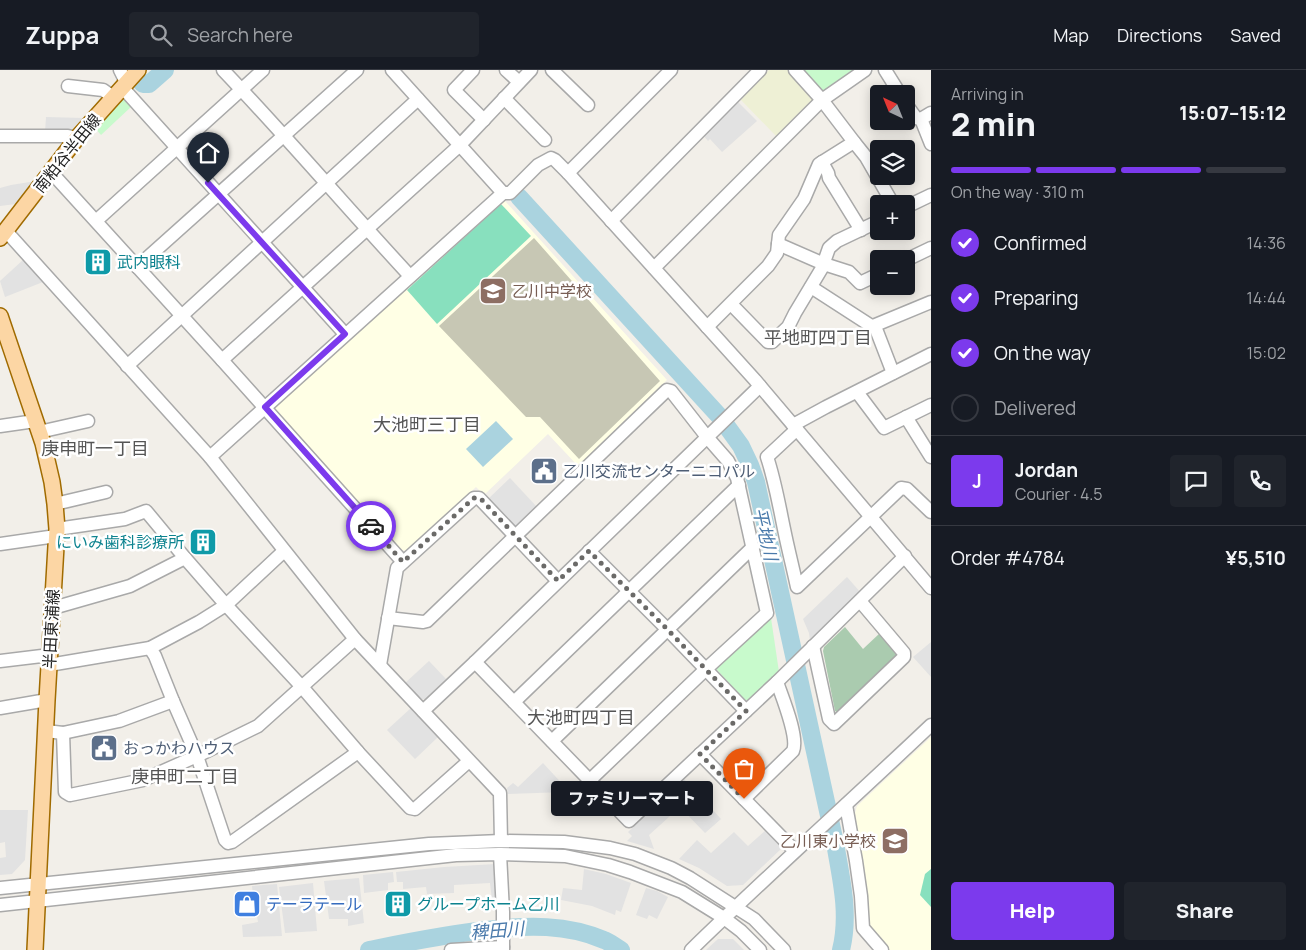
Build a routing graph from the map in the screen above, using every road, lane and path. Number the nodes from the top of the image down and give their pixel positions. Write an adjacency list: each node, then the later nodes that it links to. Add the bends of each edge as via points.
1 (223, 70): 18 (street)
2 (263, 70): 18 (street)
3 (357, 70): 26 (street)
4 (392, 70): 20 (street)
5 (473, 70): 24 (street, via 454,90)
6 (506, 70): 15 (street)
7 (531, 70): 15 (street)
8 (552, 70): 22 (street)
9 (671, 70): 35 (street)
10 (760, 70): 43 (street)
11 (795, 70): 21 (street)
12 (866, 70): 21 (street)
13 (885, 70): 16 (street)
14 (127, 79): 17 (street, via 103,90); 27 (main road, 南粕谷半田線); 32 (street)
15 (519, 82): 19 (street)
16 (894, 85)
17 (68, 86)
18 (241, 89): 26 (street); 32 (street)
19 (504, 98): 24 (street); 28 (street)
20 (418, 99): 31 (street); 36 (street)
21 (822, 100): 29 (street); 54 (street)
22 (588, 106)
23 (926, 116): 30 (street)
24 (484, 120): 31 (street)
25 (0, 136): 27 (street)
26 (283, 136): 36 (street); 38 (street)
27 (77, 138): 34 (main road, 南粕谷半田線)
28 (545, 140)
29 (854, 142): 33 (street); 39 (street)
30 (931, 144)
31 (460, 145): 37 (street); 45 (street)
32 (176, 148): 38 (street); 42 (street)
33 (822, 162): 46 (street); 49 (street, via 804,199 779,235)
34 (51, 172): 42 (street); 47 (main road, 南粕谷半田線)
35 (568, 173): 37 (street, via 551,158 538,165 510,193); 43 (street)
36 (326, 183): 45 (street); 48 (street)
37 (503, 193): 55 (street)
38 (218, 194): 48 (street); 53 (street)
39 (888, 195)
40 (931, 195): 41 (street)
41 (915, 203)
42 (96, 220): 53 (street)
43 (611, 221): 54 (street)
44 (870, 226): 46 (street)
45 (366, 230): 55 (street); 57 (street)
46 (861, 230): 52 (street, via 829,248)
47 (3, 235): 68 (street)
48 (262, 243): 57 (street); 61 (street)
49 (778, 244): 52 (street); 60 (street, via 777,254 768,266)
50 (931, 248): 51 (street)
51 (915, 256)
52 (824, 264): 56 (street, via 849,272 860,283); 58 (street)
53 (137, 267): 61 (street)
54 (654, 268): 64 (street)
55 (410, 276): 65 (street)
56 (870, 278)
57 (302, 287): 65 (street); 67 (street)
58 (811, 287): 60 (street, via 788,327 772,342 768,342); 63 (street)
59 (931, 302): 63 (street)
60 (731, 304): 64 (street)
61 (182, 315): 67 (street); 68 (street)
62 (0, 316): 77 (main road, 半田東浦線)
63 (873, 326): 69 (street)
64 (707, 327): 70 (street)
65 (345, 334): 73 (street)
66 (931, 354): 69 (street)
67 (222, 360): 73 (street)
68 (127, 366): 80 (street)
69 (893, 372): 71 (street)
70 (760, 386): 78 (street); 79 (street)
71 (858, 392): 74 (street, via 884,428); 78 (street)
72 (931, 405): 74 (street)
73 (265, 407): 80 (street); 95 (street)
74 (906, 417): 81 (street)
75 (88, 421): 77 (street)
76 (0, 426): 77 (street)
77 (37, 427): 84 (main road, 半田東浦線)
78 (795, 427): 86 (street); 86 (street, via 766,457 773,474 797,587)
79 (710, 434): 82 (street, via 728,460); 88 (street, via 667,390); 92 (street)
80 (210, 457): 91 (street)
81 (931, 458)
82 (739, 485): 90 (street); 98 (street)
83 (106, 492): 84 (street)
84 (55, 504): 87 (main road, 半田東浦線)
85 (931, 512): 86 (street, via 907,489 901,488)
86 (871, 516): 93 (street)
87 (57, 532): 89 (street); 94 (street, via 125,519 146,511); 101 (main road, 半田東浦線)
88 (515, 536): 95 (street, via 480,498 474,498); 96 (street); 102 (street, via 427,621)
89 (0, 544)
90 (753, 547): 103 (street); 111 (street, via 767,613)
91 (284, 551): 100 (street); 104 (street)
92 (589, 551): 96 (street); 98 (street)
93 (906, 556): 97 (street); 99 (street)
94 (185, 558): 100 (street); 101 (street, via 130,586)
95 (403, 562): 102 (street, via 397,568)
96 (558, 581): 109 (street)
97 (931, 588)
98 (630, 592): 103 (street); 116 (street)
99 (860, 601): 106 (street); 106 (street, via 904,656 834,724 829,719)
100 (226, 605): 105 (street); 113 (street)
101 (53, 608): 107 (main road, 半田東浦線)
102 (388, 618): 110 (street)
103 (667, 629): 111 (street); 123 (street)
104 (355, 639): 110 (street); 113 (street)
105 (150, 648): 107 (street); 115 (street)
106 (809, 650): 112 (street)
107 (50, 660): 108 (street); 114 (main road, 半田東浦線)
108 (0, 661)
109 (475, 662): 116 (street); 118 (street)
110 (380, 666): 118 (street)
111 (706, 669): 119 (street); 128 (street)
112 (781, 677): 119 (street); 129 (street, via 795,746)
113 (302, 687): 124 (street); 126 (street, via 258,726)
114 (47, 700): 117 (street); 121 (main road, 半田東浦線)
115 (173, 701): 122 (street, via 119,721); 126 (street)
116 (514, 702): 123 (street)
117 (0, 708)
118 (423, 711): 127 (street)
119 (746, 711): 125 (street)
120 (931, 724): 130 (street)
121 (46, 731): 122 (street); 133 (main road, 半田東浦線)
122 (63, 733): 126 (street, via 65,792 70,795 143,780)
123 (552, 742): 128 (street)
124 (358, 752): 126 (street, via 228,843); 127 (street, via 410,808 415,808)
125 (700, 754): 128 (street, via 629,821); 129 (street)
126 (197, 756)
127 (469, 761): 131 (street, via 500,793)
128 (589, 781)
129 (744, 799): 132 (street)
130 (842, 809): 132 (street); 145 (street, via 861,896 863,928)
131 (501, 847): 133 (street, via 429,844); 135 (street, via 456,856); 137 (street, via 564,842 635,854 671,868); 138 (street, via 565,856 630,872 682,892); 139 (street)
132 (795, 851): 137 (street)
133 (38, 884): 134 (street); 135 (main road, 半田東浦線)
134 (0, 888)
135 (38, 902): 136 (street); 140 (main road, 半田東浦線)
136 (0, 905)
137 (736, 906): 138 (street); 144 (street, via 754,919)
138 (724, 918): 142 (street); 143 (street)
139 (503, 946): 141 (street)
140 (35, 950)
141 (451, 950)
142 (691, 950)
143 (760, 950)
144 (784, 950)
145 (882, 950)

